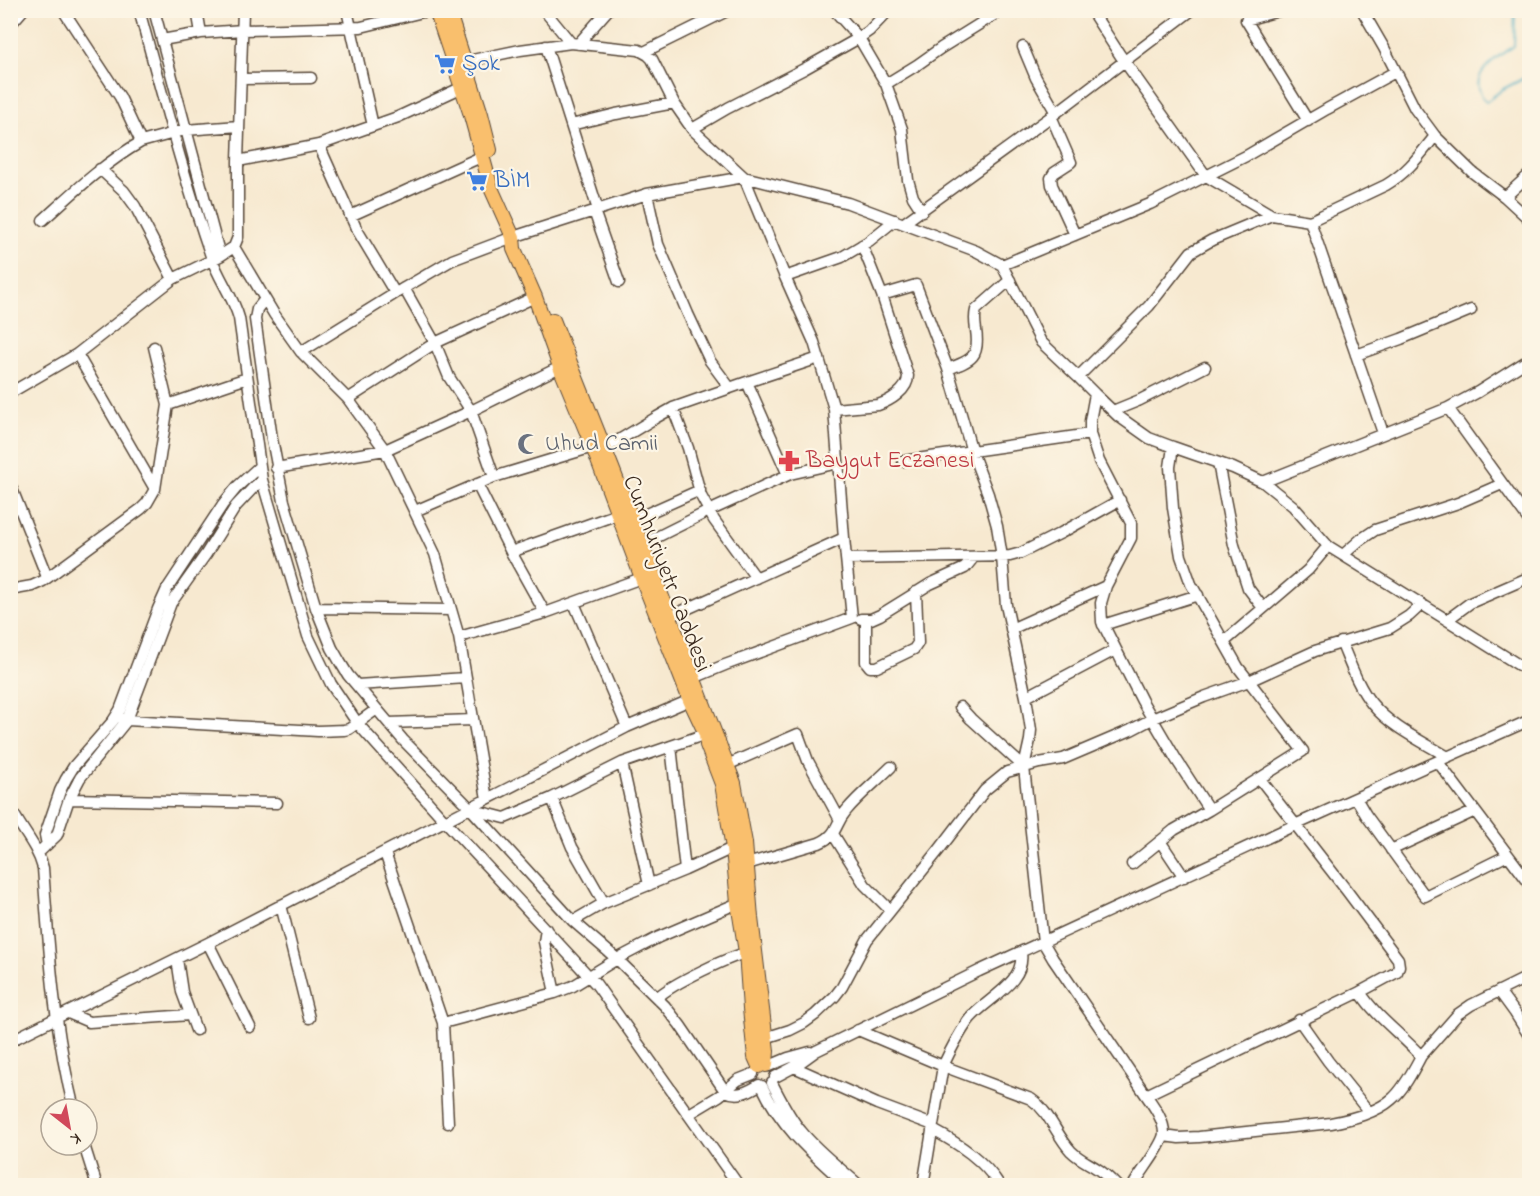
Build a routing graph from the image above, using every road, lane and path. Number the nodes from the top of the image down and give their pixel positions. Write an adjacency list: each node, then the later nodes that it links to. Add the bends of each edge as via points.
1 (23, 10): 24 (street)
2 (63, 10): 51 (street, via 120,97)
3 (139, 10): 49 (street)
4 (154, 10): 29 (street)
5 (197, 10): 27 (street)
6 (243, 10): 26 (street)
7 (348, 10): 25 (street)
8 (431, 10): 25 (street)
9 (436, 10): 35 (main road)
10 (448, 10): 35 (main road)
11 (544, 10): 30 (street)
12 (608, 10): 30 (street)
13 (729, 10): 33 (street)
14 (834, 10): 28 (street)
15 (889, 10): 28 (street)
16 (1002, 10): 40 (street)
17 (1091, 10): 34 (street)
18 (1192, 10): 22 (street)
19 (1239, 10): 23 (street)
20 (1282, 10): 23 (street)
21 (1362, 10): 36 (street)
22 (1180, 14): 34 (street)
23 (1246, 20): 43 (street)
24 (12, 21)
25 (351, 28): 26 (street); 46 (street)
26 (243, 30): 27 (street); 38 (street)
27 (201, 33): 29 (street)
28 (859, 38): 40 (street); 48 (street)
29 (162, 40): 47 (street)
30 (574, 44): 31 (street); 33 (street)
31 (546, 46): 35 (street); 44 (street)
32 (1023, 47): 42 (street)
33 (644, 52): 41 (street, via 652,59)
34 (1124, 61): 42 (street); 57 (street)
35 (460, 63): 39 (main road)
36 (1395, 72): 43 (street); 50 (street)
37 (311, 78): 38 (street)
38 (241, 79): 45 (street)
39 (467, 84): 46 (street); 53 (main road); 70 (main road, via 482,114)
40 (886, 84): 62 (street, via 902,129 908,180)
41 (674, 103): 44 (street); 48 (street)
42 (1054, 115): 62 (street); 69 (street, via 1071,162 1054,172 1052,185)
43 (1308, 121): 57 (street)
44 (571, 125): 61 (street)
45 (239, 126): 47 (street); 54 (street)
46 (373, 126): 52 (street)
47 (185, 129): 49 (street); 73 (street)
48 (692, 129): 58 (street)
49 (173, 132): 51 (street); 73 (street, via 185,177)
50 (1435, 136): 60 (street); 67 (street, via 1398,178)
51 (141, 142): 55 (street)
52 (319, 145): 54 (street); 64 (street)
53 (483, 156): 64 (street); 70 (main road, via 491,189)
54 (237, 161): 72 (street, via 238,237)
55 (100, 169): 65 (street); 76 (street, via 135,206)
56 (1530, 174): 60 (street)
57 (1206, 176): 63 (street); 69 (street)
58 (744, 177): 59 (street); 68 (street, via 848,202); 75 (street)
59 (647, 194): 61 (street); 97 (street, via 666,264 710,361)
60 (1504, 197): 66 (street)
61 (596, 210): 70 (street); 78 (street)
62 (922, 210): 68 (street)
63 (1272, 214): 67 (street); 94 (street, via 1191,252 1149,306)
64 (350, 216): 79 (street)
65 (43, 220)
66 (1530, 220)
67 (1310, 221): 88 (street)
68 (900, 222): 71 (street); 74 (street)
69 (1075, 235): 74 (street)
70 (516, 236): 79 (street, via 452,260); 81 (main road, via 514,249); 110 (main road)
71 (862, 245): 75 (street); 80 (street)
72 (234, 247): 73 (street); 82 (street)
73 (216, 258): 76 (street); 95 (street, via 237,309)
74 (1002, 265): 77 (street)
75 (785, 277): 89 (street)
76 (173, 279): 87 (street)
77 (1010, 280): 93 (street, via 976,310 978,344 974,354); 94 (street, via 1041,342)
78 (619, 282)
79 (399, 291): 84 (street); 86 (street)
80 (882, 295): 93 (street, via 916,285); 104 (street, via 908,376 907,384 883,404)
81 (535, 297): 84 (street); 91 (main road)
82 (265, 299): 86 (street); 117 (street, via 255,319)
83 (1471, 310): 88 (street)
84 (435, 343): 100 (street); 105 (street, via 449,377)
85 (154, 347): 101 (street)
86 (301, 352): 100 (street)
87 (77, 354): 98 (street); 125 (street)
88 (1356, 355): 108 (street)
89 (819, 358): 96 (street); 104 (street)
90 (1530, 359): 103 (street)
91 (560, 367): 105 (street); 110 (main road)
92 (1205, 367): 106 (street)
93 (948, 369): 112 (street)
94 (1078, 377): 99 (street)
95 (247, 378): 101 (street); 116 (street)
96 (747, 382): 97 (street); 118 (street)
97 (730, 388): 102 (street)
98 (10, 393)
99 (1095, 394): 106 (street); 107 (street)
100 (348, 399): 111 (street)
101 (168, 405): 125 (street)
102 (673, 408): 110 (street); 126 (street)
103 (1448, 408): 108 (street); 124 (street)
104 (834, 409): 114 (street)
105 (471, 411): 111 (street); 119 (street)
106 (1113, 411): 109 (street, via 1149,438)
107 (1090, 434): 112 (street); 128 (street)
108 (1383, 434): 121 (street)
109 (1173, 447): 115 (street); 148 (street, via 1170,467 1179,547)
110 (599, 448): 119 (street); 132 (main road)
111 (385, 450): 117 (street); 129 (street)
112 (972, 452): 113 (street); 139 (street, via 988,494)
113 (903, 461)
114 (838, 463): 118 (street); 133 (street)
115 (1218, 463): 121 (street); 152 (street, via 1234,545 1248,588)
116 (260, 466): 120 (street); 174 (street, via 223,504 167,589 122,704)
117 (276, 468): 151 (street)
118 (788, 475): 130 (street)
119 (494, 477): 123 (street)
120 (262, 480): 174 (street, via 236,506 171,603); 178 (street, via 308,636)
121 (1263, 482): 135 (street, via 1293,506)
122 (10, 484): 127 (street)
123 (477, 484): 129 (street); 136 (street)
124 (1502, 484): 131 (street); 137 (street, via 1375,530)
125 (155, 489): 143 (street, via 141,509)
126 (700, 490): 130 (street); 132 (street)
127 (13, 498): 143 (street)
128 (1120, 500): 139 (street, via 1021,553); 145 (street, via 1131,523 1131,538)
129 (414, 511): 153 (street, via 435,554)
130 (709, 511): 134 (street); 144 (street)
131 (1528, 517)
132 (624, 520): 134 (main road); 136 (street); 141 (main road, Cumhuriyetr Caddesi)
133 (844, 538): 140 (street); 144 (street)
134 (641, 545): 141 (main road)
135 (1328, 546): 137 (street); 152 (street, via 1308,570)
136 (511, 552): 154 (street)
137 (1343, 555): 150 (street)
138 (974, 557): 139 (street); 140 (street); 147 (street, via 964,568)
139 (1002, 557): 160 (street)
140 (846, 559): 156 (street)
141 (647, 576): 149 (street); 155 (main road); 167 (main road, Cumhuriyetr Caddesi)
142 (1530, 577): 158 (street, via 1470,603)
143 (47, 578): 146 (street)
144 (756, 578): 155 (street)
145 (1106, 586): 159 (street, via 1101,603); 160 (street)
146 (10, 590)
147 (916, 592): 157 (street); 157 (street, via 918,643 914,649 878,667 870,667 866,656)
148 (1198, 595): 159 (street); 162 (street)
149 (574, 603): 154 (street); 180 (street)
150 (1422, 604): 158 (street); 163 (street, via 1390,628)
151 (316, 608): 153 (street); 169 (street, via 332,648)
152 (1263, 608): 162 (street)
153 (451, 610): 161 (street)
154 (546, 613): 161 (street)
155 (669, 617): 167 (main road)
156 (852, 618): 157 (street); 167 (street)
157 (866, 620)
158 (1447, 620): 165 (street)
159 (1103, 625): 164 (street)
160 (1011, 629): 170 (street)
161 (459, 637): 166 (street)
162 (1224, 642): 168 (street)
163 (1341, 642): 168 (street); 183 (street, via 1371,703 1395,726)
164 (1115, 650): 170 (street); 175 (street)
165 (1530, 672)
166 (466, 678): 169 (street); 176 (street)
167 (689, 680): 171 (main road, Cumhuriyetr Caddesi); 185 (main road)
168 (1249, 681): 175 (street); 188 (street, via 1303,751)
169 (357, 685): 173 (street)
170 (1026, 697): 187 (street, via 1031,730)
171 (690, 700): 180 (street); 181 (main road, Cumhuriyetr Caddesi)
172 (960, 707): 187 (street)
173 (377, 709): 177 (street); 178 (street)
174 (121, 718): 178 (street, via 318,731 344,730); 191 (street); 203 (street, via 66,779 45,835)
175 (1152, 719): 187 (street, via 1063,759); 196 (street)
176 (473, 720): 177 (street); 192 (street)
177 (389, 723): 195 (street)
178 (358, 724): 199 (street)
179 (1527, 725): 183 (street)
180 (627, 727): 192 (street)
181 (706, 734): 182 (street); 185 (main road, Cumhuriyetr Caddesi, via 707,745)
182 (671, 746): 184 (street); 211 (street)
183 (1443, 759): 190 (street); 197 (street)
184 (622, 763): 189 (street); 214 (street)
185 (722, 767): 198 (street, via 798,734); 204 (main road, via 734,783)
186 (891, 767): 198 (street)
187 (1024, 767): 218 (street, via 1007,772 985,790); 221 (street)
188 (1260, 778): 196 (street); 200 (street)
189 (552, 798): 195 (street, via 505,818); 215 (street, via 572,847)
190 (1356, 798): 200 (street); 205 (street)
191 (69, 799): 193 (street); 203 (street, via 57,835)
192 (487, 799): 195 (street)
193 (277, 803)
194 (10, 807): 207 (street)
195 (470, 808): 199 (street); 219 (street)
196 (1209, 810): 202 (street)
197 (1475, 811): 205 (street); 208 (street)
198 (840, 820): 201 (street)
199 (445, 821): 206 (street); 220 (street)
200 (1295, 825): 212 (street); 230 (street, via 1399,963 1394,975)
201 (833, 834): 210 (street, via 819,843); 218 (street, via 865,885)
202 (1160, 841): 209 (street); 212 (street)
203 (47, 844): 207 (street)
204 (739, 845): 210 (main road); 211 (street)
205 (1392, 850): 208 (street, via 1425,896)
206 (385, 852): 217 (street); 238 (street)
207 (38, 853): 236 (street, via 43,868)
208 (1508, 855): 213 (street)
209 (1132, 864)
210 (740, 866): 216 (main road); 223 (main road, via 751,918)
211 (685, 870): 214 (street)
212 (1184, 877): 221 (street)
213 (1530, 884)
214 (649, 885): 215 (street)
215 (604, 903): 219 (street)
216 (738, 903): 223 (main road); 226 (street)
217 (281, 905): 222 (street); 235 (street)
218 (890, 910): 243 (street, via 867,939 842,987 826,1006 804,1023)
219 (573, 921): 226 (street)
220 (546, 929): 228 (street); 231 (street, via 544,942)
221 (1043, 942): 224 (street); 252 (street)
222 (208, 943): 225 (street); 239 (street)
223 (751, 952): 232 (street, via 678,984); 243 (main road); 249 (main road, via 751,1018 755,1058)
224 (1020, 953): 241 (street); 247 (street, via 1018,971 969,1020)
225 (177, 959): 233 (street); 234 (street)
226 (617, 959): 228 (street); 232 (street)
227 (1530, 976): 229 (street)
228 (589, 977): 231 (street); 255 (street)
229 (1499, 991): 242 (street); 246 (street, via 1458,1014)
230 (1360, 992): 237 (street); 246 (street)
231 (555, 993): 238 (street)
232 (657, 998): 251 (street)
233 (68, 1013): 234 (street, via 89,1022); 236 (street)
234 (190, 1016): 240 (street)
235 (309, 1018)
236 (56, 1019): 244 (street); 253 (street)
237 (1299, 1020): 252 (street); 254 (street)
238 (443, 1023): 256 (street)
239 (250, 1027)
240 (196, 1030)
241 (858, 1030): 245 (street); 247 (street)
242 (1530, 1037)
243 (765, 1038): 249 (main road, via 767,1051)
244 (10, 1041)
245 (816, 1051): 248 (street); 249 (street)
246 (1421, 1056): 254 (street, via 1394,1098)
247 (943, 1066): 257 (street); 266 (street, via 1031,1099 1042,1108 1073,1153)
248 (794, 1067): 250 (street); 257 (street)
249 (762, 1068): 250 (street, via 774,1071); 250 (street, via 754,1080); 251 (street)
250 (767, 1083): 251 (street, via 741,1094); 262 (street, via 770,1103 786,1125); 263 (street, via 809,1141)
251 (725, 1091): 255 (street)
252 (1146, 1095): 258 (street, via 1163,1126)
253 (72, 1097)
254 (1369, 1112): 258 (street, via 1332,1123 1199,1137)
255 (688, 1114): 261 (street)
256 (448, 1123)
257 (933, 1127): 264 (street); 265 (street, via 968,1151)
258 (1164, 1136): 267 (street)
259 (88, 1157): 260 (street)
260 (97, 1185)
261 (739, 1185)
262 (848, 1185)
263 (860, 1185)
264 (923, 1185)
265 (1000, 1185)
266 (1117, 1185)
267 (1133, 1185)

